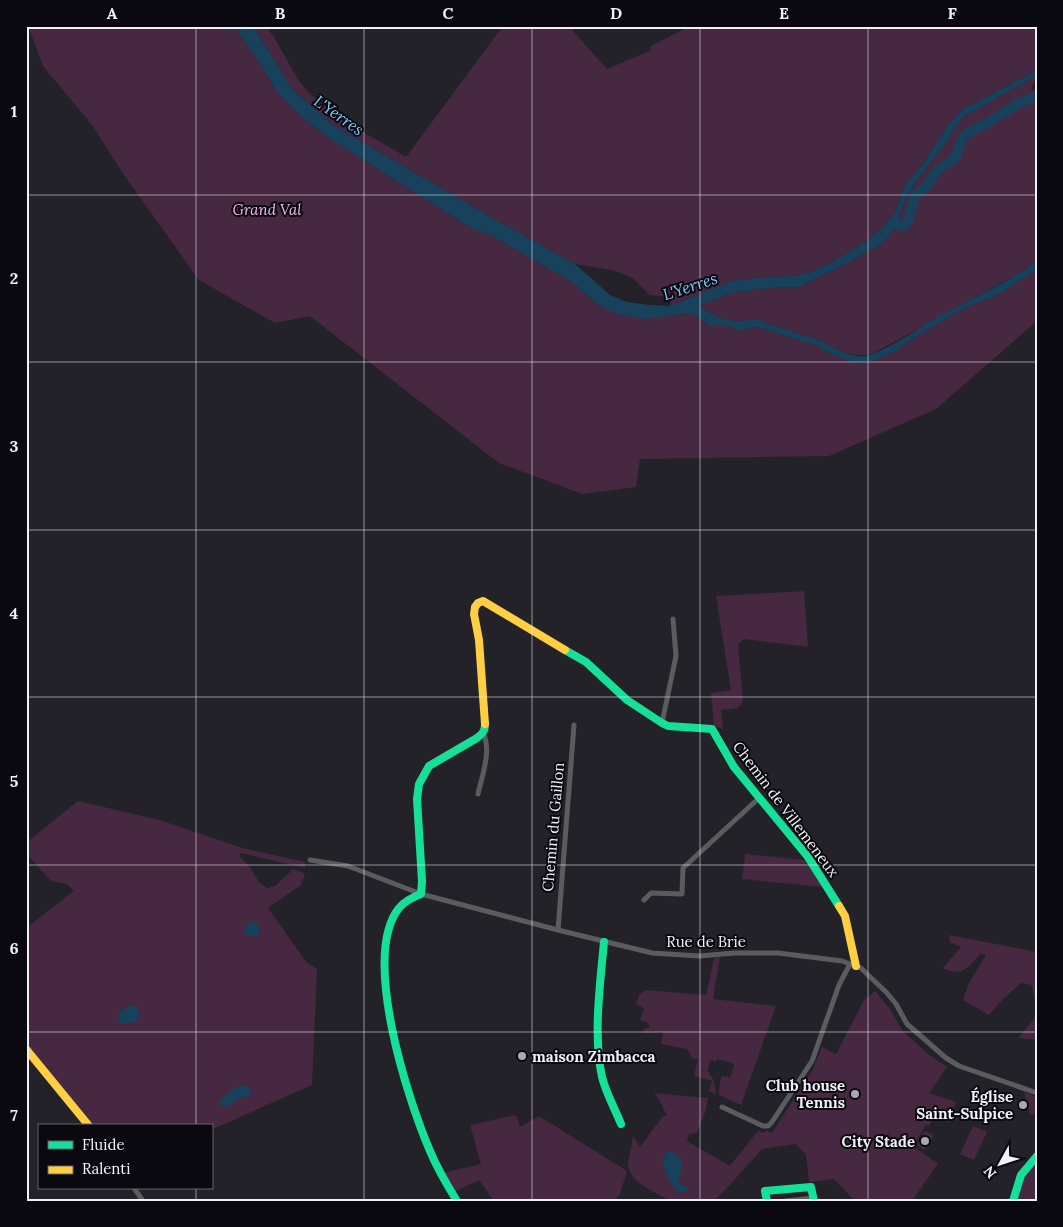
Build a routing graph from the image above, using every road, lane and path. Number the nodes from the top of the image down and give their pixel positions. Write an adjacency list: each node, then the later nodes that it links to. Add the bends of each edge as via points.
1 (673, 619): 2 (street, via 676,656)
2 (662, 722): 4 (street, Chemin de Villemeneux, via 627,700 586,662 483,601 474,608 486,723); 6 (street, Chemin de Villemeneux, via 668,726 712,729 734,767)
3 (574, 725): 10 (street, Chemin du Gaillon)
4 (483, 733): 5 (street, via 487,739 486,755); 8 (street, via 430,766 418,784)
5 (478, 794)
6 (759, 798): 9 (street, via 683,868 682,894 651,894); 12 (street, Chemin de Villemeneux, via 808,857 845,916 854,952)
7 (310, 860): 8 (street, Rue de Brie, via 348,866)
8 (421, 894): 10 (street, Rue de Brie); 22 (street, via 402,905 391,924 386,952 387,1002 390,1026 426,1143)
9 (644, 900)
10 (558, 930): 11 (street, Rue de Brie)
11 (604, 942): 12 (street, Rue de Brie, via 680,956 778,953); 17 (street, via 598,1008 600,1064)
12 (853, 965): 14 (street, Rue de Brie, via 887,993 907,1024 946,1058 959,1066); 15 (street, via 839,985 812,1061 772,1122 763,1126)
13 (26, 1050): 16 (street)
14 (1037, 1093)
15 (722, 1106)
16 (86, 1124)
17 (621, 1124)
18 (1037, 1156): 25 (street, via 1021,1175)
19 (135, 1190): 21 (street)
20 (813, 1199): 23 (street, via 811,1187 765,1192); 24 (street)
21 (143, 1201)
22 (456, 1201)
23 (767, 1201)
24 (785, 1201)
25 (1013, 1201)

